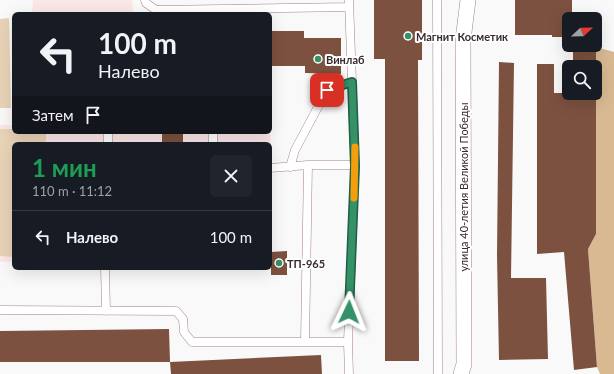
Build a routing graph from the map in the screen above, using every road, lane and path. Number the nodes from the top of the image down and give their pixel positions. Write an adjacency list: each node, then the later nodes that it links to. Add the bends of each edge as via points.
1 (145, 0): 4 (lane, via 156,10)
2 (437, 0): 16 (lane)
3 (468, 0): 17 (street, улица 40-летия Великой Победы, via 463,40 464,364)
4 (349, 3): 5 (lane)
5 (352, 82): 7 (lane); 8 (lane, via 327,90 295,150)
6 (308, 165): 7 (lane); 8 (lane); 13 (lane)
7 (355, 166): 14 (lane)
8 (290, 167): 9 (lane)
9 (272, 168)
10 (105, 270): 12 (lane)
11 (0, 310): 12 (lane)
12 (106, 311): 13 (lane, via 176,311 183,319 184,332 192,342)
13 (305, 342): 14 (lane)
14 (348, 342): 15 (lane)
15 (349, 374)
16 (438, 374)
17 (461, 374)

